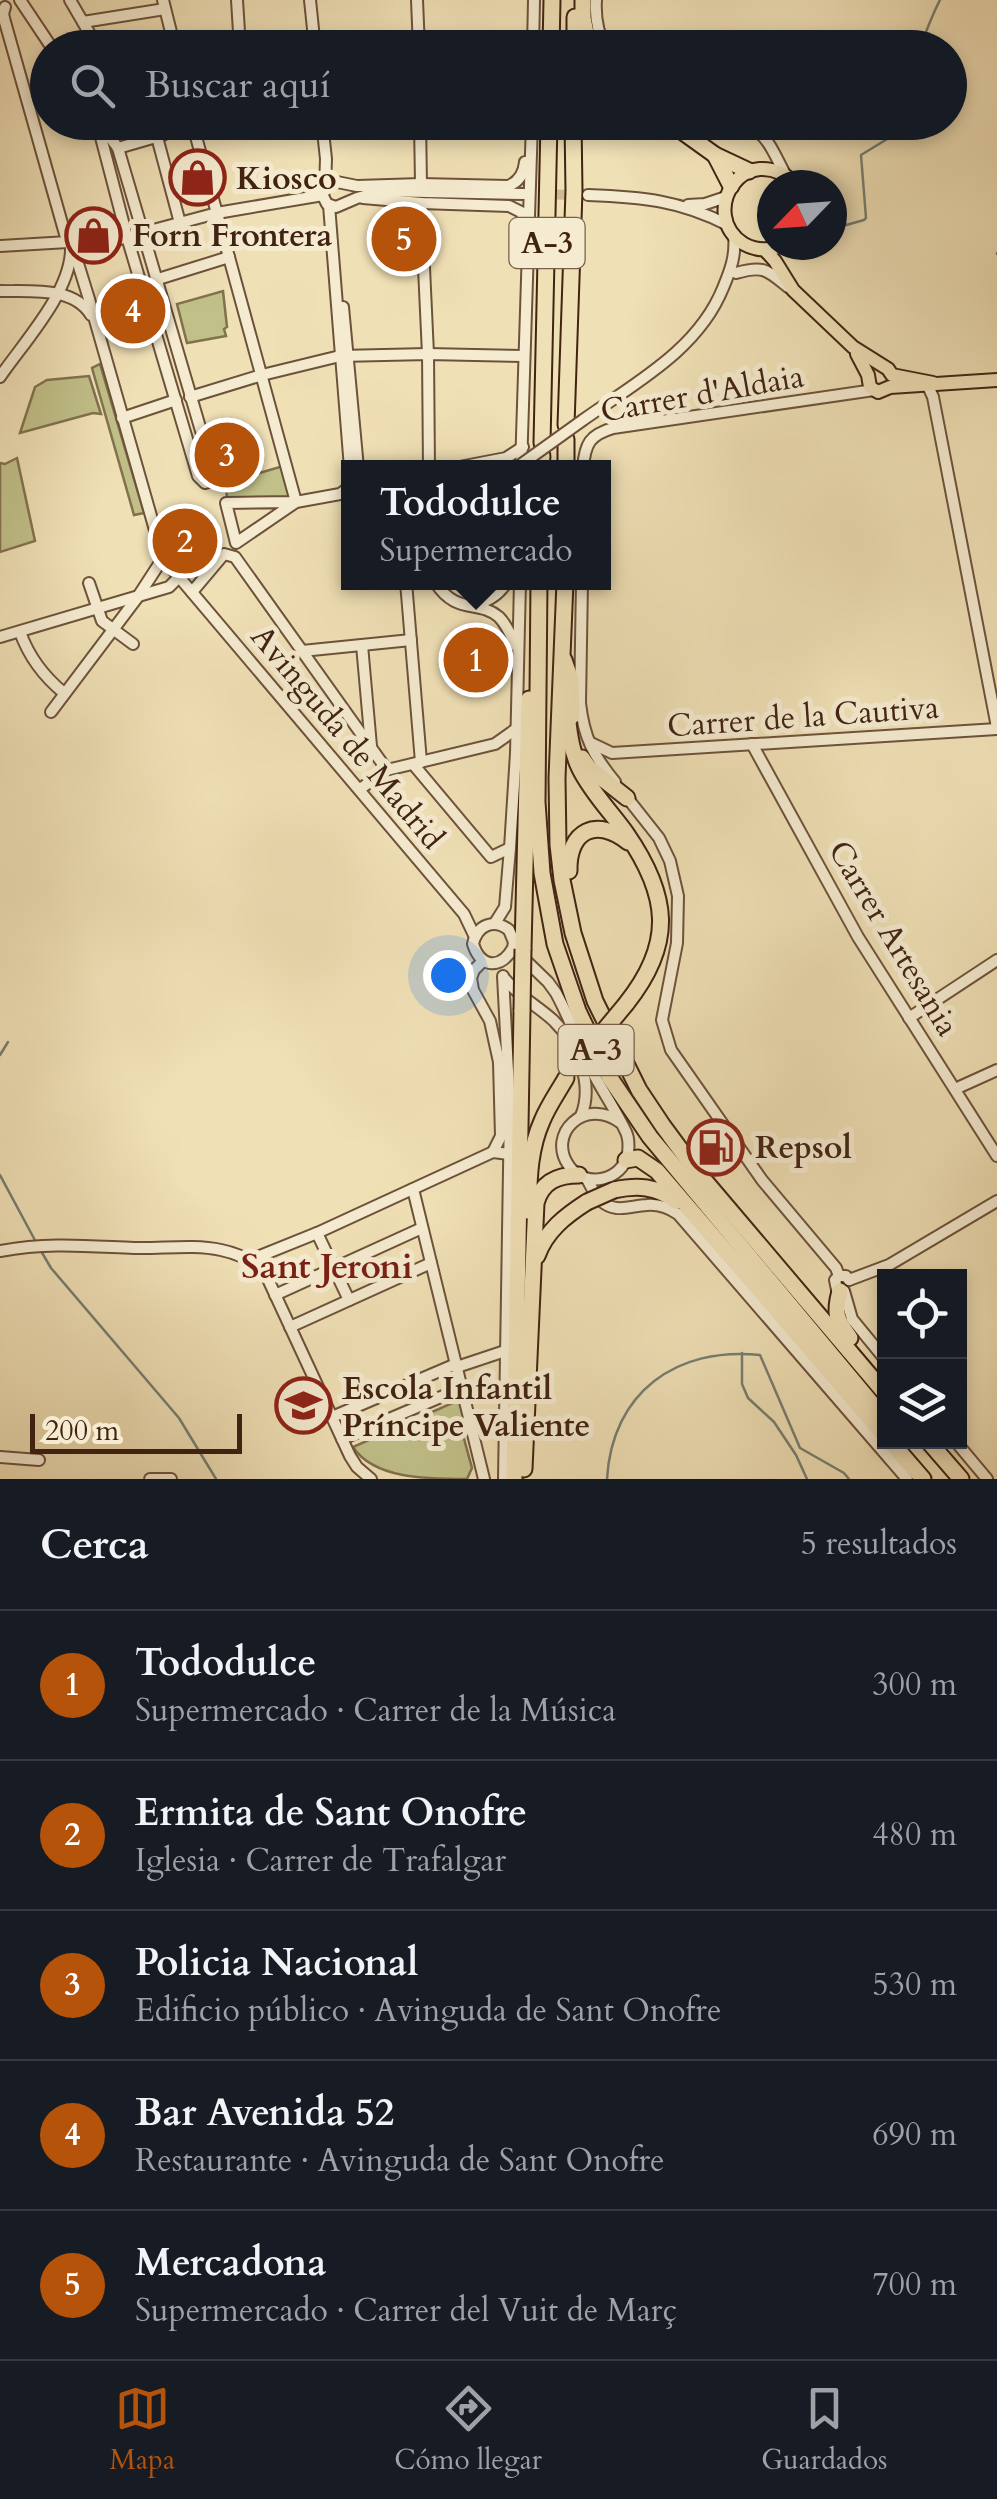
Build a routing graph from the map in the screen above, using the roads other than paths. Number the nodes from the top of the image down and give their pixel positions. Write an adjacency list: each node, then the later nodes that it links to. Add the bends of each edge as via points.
1 (70, 0): 11 (street)
2 (236, 0): 15 (street)
3 (310, 0): 16 (street)
4 (417, 0): 17 (street)
5 (534, 0): 18 (street)
6 (552, 0): 19 (highway)
7 (579, 0): 20 (highway); 21 (highway)
8 (596, 0): 22 (street)
9 (10, 4): 12 (street); 23 (street, via 5,22)
10 (164, 5): 11 (street); 14 (street)
11 (83, 22): 13 (street)
12 (35, 30)
13 (88, 30)
14 (170, 30)
15 (238, 30)
16 (312, 30)
17 (418, 30)
18 (533, 30)
19 (551, 30)
20 (576, 30)
21 (586, 30)
22 (599, 30)
23 (30, 108)
24 (39, 140): 59 (street)
25 (103, 140): 58 (street)
26 (109, 140): 39 (street)
27 (146, 140): 39 (street)
28 (158, 140): 54 (street)
29 (197, 140): 53 (street)
30 (324, 140): 42 (street)
31 (420, 140): 46 (street)
32 (531, 140): 40 (street)
33 (549, 140): 90 (highway, A-3)
34 (575, 140): 48 (highway, A-3)
35 (581, 140): 48 (highway)
36 (694, 140): 41 (highway)
37 (765, 140): 38 (street)
38 (769, 147): 43 (street); 44 (street)
39 (118, 148): 57 (street)
40 (531, 150): 46 (street, via 513,184); 55 (street)
41 (715, 155): 43 (highway); 47 (highway)
42 (326, 158): 45 (street); 50 (street)
43 (755, 170): 47 (main road)
44 (783, 170)
45 (339, 182): 50 (street); 50 (street); 50 (street, via 348,191)
46 (421, 184): 50 (street)
47 (728, 192): 52 (street, via 705,204); 56 (main road, via 724,212)
48 (581, 193): 52 (street); 99 (highway, A-3)
49 (524, 194): 50 (street, via 382,191)
50 (339, 197): 51 (street); 53 (street); 78 (street, via 334,218)
51 (421, 203): 55 (street, via 509,206); 77 (street)
52 (682, 205): 56 (street)
53 (217, 213): 54 (street); 63 (street)
54 (180, 223): 57 (street)
55 (529, 226): 79 (street)
56 (731, 230): 61 (main road); 71 (street, via 735,253)
57 (142, 233): 67 (street)
58 (127, 237): 59 (street, via 78,251); 87 (street)
59 (70, 245): 60 (street, via 62,240); 70 (street); 75 (street)
60 (0, 246)
61 (757, 249)
62 (757, 254): 66 (street)
63 (229, 258): 67 (street); 80 (street)
64 (774, 260): 68 (main road)
65 (786, 260): 73 (main road)
66 (736, 273): 68 (street, via 762,268); 71 (street)
67 (155, 280): 86 (street)
68 (793, 290): 73 (main road)
69 (0, 291): 70 (street)
70 (57, 294): 72 (street); 74 (street)
71 (720, 296): 98 (street, bridge, via 678,352)
72 (72, 299): 74 (street); 75 (street)
73 (804, 301): 76 (main road)
74 (49, 308): 82 (street)
75 (95, 325): 88 (street)
76 (852, 346): 81 (main road); 84 (main road)
77 (428, 354): 78 (street); 79 (street); 94 (street)
78 (344, 356): 80 (street); 92 (street); 93 (street)
79 (524, 356): 89 (street)
80 (262, 375): 86 (street); 102 (street)
81 (888, 376): 84 (main road, via 873,369); 84 (main road, via 882,392); 85 (main road)
82 (0, 377)
83 (997, 380): 85 (main road)
84 (870, 382): 100 (street, Carrer d'Aldaia, via 848,393 614,428 591,439)
85 (930, 384): 130 (street)
86 (190, 397): 87 (street, via 214,475 206,483 198,476)
87 (176, 400): 88 (street)
88 (122, 418): 103 (street)
89 (522, 447): 91 (street); 97 (street)
90 (542, 456)
91 (506, 458): 95 (street); 96 (street)
92 (350, 460)
93 (357, 460)
94 (429, 460)
95 (496, 460)
96 (510, 460)
97 (520, 460)
98 (529, 460)
99 (566, 460)
100 (585, 460)
101 (341, 493): 102 (street)
102 (296, 502): 102 (street, via 236,543 226,503)
103 (163, 558): 104 (street, Avinguda de Madrid); 115 (street)
104 (179, 578): 114 (street, Avinguda de Madrid); 115 (street)
105 (90, 582): 117 (street)
106 (407, 590): 121 (street)
107 (440, 590): 116 (street)
108 (500, 590): 116 (street, via 486,602)
109 (520, 590): 125 (street)
110 (538, 590): 147 (highway)
111 (539, 590): 182 (highway, A-3, via 542,873 578,1012 650,1138)
112 (565, 590): 126 (highway, A-3)
113 (582, 590): 132 (street)
114 (192, 592): 124 (street, via 224,554 234,556); 139 (street, Avinguda de Madrid)
115 (137, 598): 117 (street); 118 (street)
116 (458, 604): 125 (street, via 499,618)
117 (98, 609): 118 (street); 119 (street)
118 (112, 630): 122 (street); 128 (street)
119 (20, 632): 120 (street); 128 (street, via 48,681)
120 (0, 638)
121 (412, 640): 123 (street); 136 (street)
122 (133, 644)
123 (362, 645): 124 (street); 134 (street)
124 (302, 651): 134 (street)
125 (518, 651): 131 (street)
126 (564, 658): 127 (highway); 143 (highway, A-3, via 557,814)
127 (569, 675): 140 (highway, via 582,759); 141 (highway, via 568,714 579,767)
128 (64, 693): 129 (street)
129 (51, 712)
130 (997, 728): 133 (street, Carrer de la Cautiva)
131 (516, 729): 136 (street, via 495,744); 142 (street)
132 (586, 740): 135 (street); 138 (street)
133 (752, 744): 135 (street, Carrer de la Cautiva); 151 (street, Carrer Artesania)
134 (371, 747): 137 (street)
135 (612, 753): 138 (street)
136 (417, 763): 137 (street); 142 (street, via 492,857)
137 (387, 770): 139 (street)
138 (610, 776): 140 (street)
139 (360, 789): 144 (street, Avinguda de Madrid)
140 (627, 798): 172 (street, via 660,838 678,896 677,943 662,1020 666,1036 679,1064)
141 (634, 847): 143 (highway, via 610,830 584,833 569,857); 168 (highway, bridge, via 657,892 660,932 652,965 545,1102 530,1135)
142 (510, 848): 145 (street, via 505,908)
143 (566, 900): 180 (highway, A-3, via 595,1001 638,1090 694,1168)
144 (464, 914): 145 (street, Avinguda de Madrid); 146 (street, Avinguda de Madrid)
145 (490, 924): 146 (street); 147 (street, via 510,930)
146 (474, 936): 149 (street, via 474,950)
147 (518, 948): 149 (street); 155 (street, via 556,992); 168 (highway, bridge)
148 (997, 960): 151 (street)
149 (488, 962): 150 (street); 156 (street, via 471,978 498,1062 502,1129)
150 (503, 976): 154 (street, via 568,1039 588,1086); 157 (street)
151 (909, 1018): 153 (street, Carrer Artesania)
152 (997, 1070): 153 (street)
153 (956, 1089): 158 (street, Carrer Artesania)
154 (581, 1116): 155 (street, via 599,1112); 160 (street, via 563,1145 568,1165)
155 (621, 1124): 159 (street)
156 (493, 1152): 157 (street); 161 (street)
157 (509, 1154): 177 (street)
158 (997, 1156)
159 (626, 1160): 162 (street); 167 (highway, via 649,1164)
160 (583, 1177): 162 (street); 162 (street); 168 (highway, via 554,1179 538,1194)
161 (413, 1189): 164 (street); 165 (street)
162 (602, 1193): 167 (highway, via 640,1186 664,1192); 168 (highway); 199 (street, via 612,1208 650,1204 678,1214)
163 (997, 1201): 172 (street, via 889,1265)
164 (422, 1228): 170 (street); 171 (street)
165 (318, 1233): 169 (street); 171 (street)
166 (0, 1250): 169 (street, via 44,1244 216,1248)
167 (725, 1251): 184 (highway)
168 (526, 1254): 193 (highway); 193 (highway, via 527,1452)
169 (250, 1260): 173 (street)
170 (431, 1263): 174 (street); 178 (street)
171 (334, 1268): 173 (street); 174 (street)
172 (843, 1284): 176 (street, via 852,1319); 179 (highway, via 838,1320)
173 (275, 1294): 175 (street)
174 (349, 1300): 175 (street)
175 (290, 1327): 183 (street)
176 (877, 1349)
177 (504, 1351): 178 (street); 185 (street)
178 (456, 1366): 181 (street); 183 (street)
179 (877, 1371)
180 (877, 1384)
181 (462, 1388): 186 (street); 197 (street)
182 (877, 1410)
183 (332, 1417): 186 (street)
184 (877, 1426)
185 (504, 1437): 197 (street, via 499,1462); 198 (street)
186 (342, 1439): 196 (street)
187 (896, 1449): 200 (highway)
188 (910, 1449): 201 (highway)
189 (936, 1449): 202 (highway)
190 (962, 1449): 203 (street)
191 (0, 1457): 192 (street)
192 (39, 1460)
193 (521, 1476)
194 (150, 1479): 195 (street)
195 (171, 1479)
196 (371, 1479)
197 (484, 1479)
198 (504, 1479)
199 (907, 1479)
200 (923, 1479)
201 (936, 1479)
202 (961, 1479)
203 (988, 1479)

